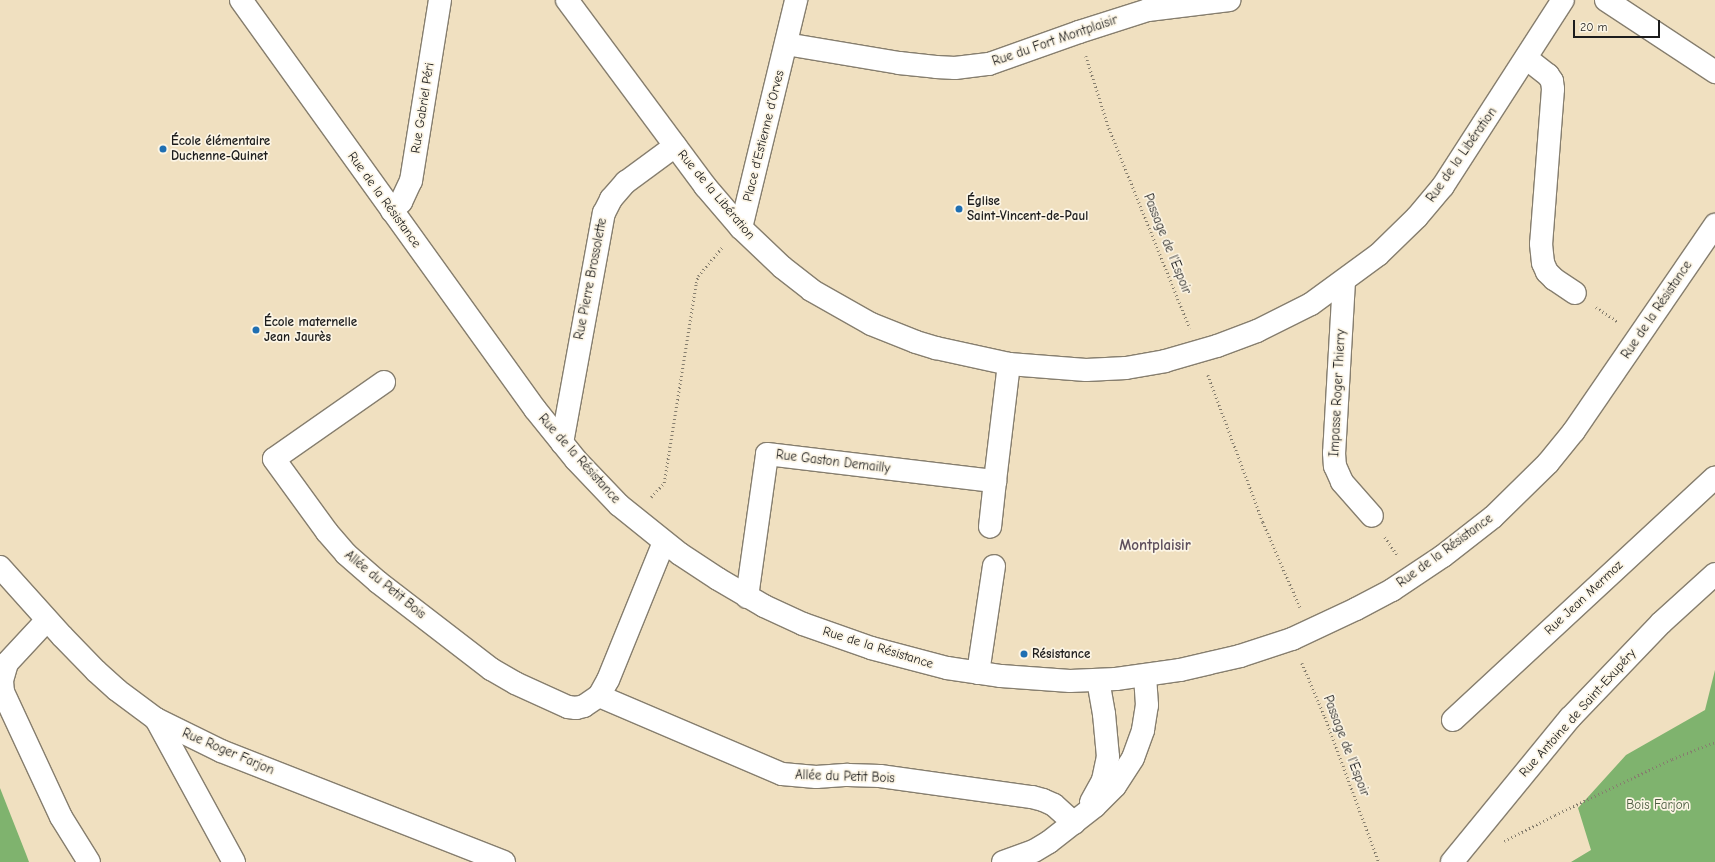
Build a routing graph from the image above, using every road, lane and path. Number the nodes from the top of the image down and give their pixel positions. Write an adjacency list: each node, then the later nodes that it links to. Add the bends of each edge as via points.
1 (241, 0): 13 (street, Rue de la Résistance)
2 (440, 0): 13 (street, Rue Gabriel Péri, via 411,180 401,202)
3 (796, 0): 9 (street, Place d’Estienne d’Orves)
4 (1229, 0): 8 (street, Rue du Fort Montplaisir, via 1148,10)
5 (1564, 0): 10 (street, Rue de la Libération)
6 (1606, 0): 11 (street)
7 (569, 1): 12 (street, Rue de la Libération)
8 (1079, 32): 9 (street, Rue du Fort Montplaisir, via 990,64 955,68 899,63); 19 (path, Passage de l'Espoir, via 1110,128)
9 (786, 44): 15 (street, Place d’Estienne d’Orves)
10 (1526, 58): 16 (street, Rue de la Libération, via 1443,186 1392,243); 17 (street, via 1548,75 1553,90 1541,244 1543,263 1554,279)
11 (1715, 72)
12 (675, 146): 15 (street, Rue de la Libération); 22 (street, Rue Pierre Brossolette, via 626,182 611,199 604,213)
13 (392, 211): 22 (street, Rue de la Résistance)
14 (1715, 225): 18 (street, Rue de la Résistance)
15 (740, 228): 20 (street, Rue de la Libération, via 811,290 871,324 936,348); 26 (path, via 698,276 664,483)
16 (1344, 281): 19 (street, Rue de la Libération, via 1311,304 1274,323); 25 (street, Impasse Roger Thierry, via 1335,466 1339,478 1349,492)
17 (1575, 293): 18 (path)
18 (1640, 336): 32 (street, Rue de la Résistance, via 1574,431 1535,477 1493,517 1444,556)
19 (1199, 352): 20 (street, Rue de la Libération, via 1126,368 1067,370); 35 (path, Passage de l'Espoir, via 1263,522)
20 (1009, 364): 24 (street)
21 (384, 382): 39 (street, Allée du Petit Bois, via 274,459 346,554 378,582 491,669 527,690 568,707 584,706)
22 (562, 443): 26 (street, Rue de la Résistance, via 607,493)
23 (1715, 476): 41 (street, Rue Jean Mermoz)
24 (995, 481): 27 (street); 33 (street, Rue Gaston Demailly, via 767,454)
25 (1372, 516): 32 (path)
26 (634, 517): 28 (street, Rue de la Résistance)
27 (990, 527)
28 (664, 542): 33 (street, Rue de la Résistance); 39 (street, via 608,680)
29 (994, 566): 36 (street)
30 (0, 567): 34 (street, Rue Roger Farjon)
31 (1715, 574): 50 (street, Rue Antoine de Saint-Exupéry, via 1656,628 1570,718)
32 (1412, 577): 35 (street, Rue de la Résistance, via 1356,609)
33 (747, 597): 36 (street, Rue de la Résistance, via 803,624 871,648 941,667)
34 (47, 620): 40 (street, Rue Roger Farjon, via 101,676); 45 (street, via 7,663 2,681 3,692 61,817)
35 (1301, 635): 37 (street, Rue de la Résistance, via 1218,662); 49 (path, Passage de l'Espoir, via 1325,717)
36 (978, 673): 38 (street, Rue de la Résistance)
37 (1145, 676): 38 (street, Rue de la Résistance); 43 (street, via 1146,717 1133,758 1110,792)
38 (1098, 681): 43 (street, via 1108,757 1098,790)
39 (599, 696): 43 (street, Allée du Petit Bois, via 782,774 816,778 880,776 1032,797 1054,805)
40 (156, 719): 46 (street); 47 (street, Rue Roger Farjon, via 221,751)
41 (1453, 720)
42 (1715, 742): 44 (path, via 1666,762)
43 (1074, 823): 48 (street, via 1049,842)
44 (1502, 842)
45 (89, 862)
46 (234, 862)
47 (504, 862)
48 (1003, 862)
49 (1379, 862)
50 (1452, 862)

